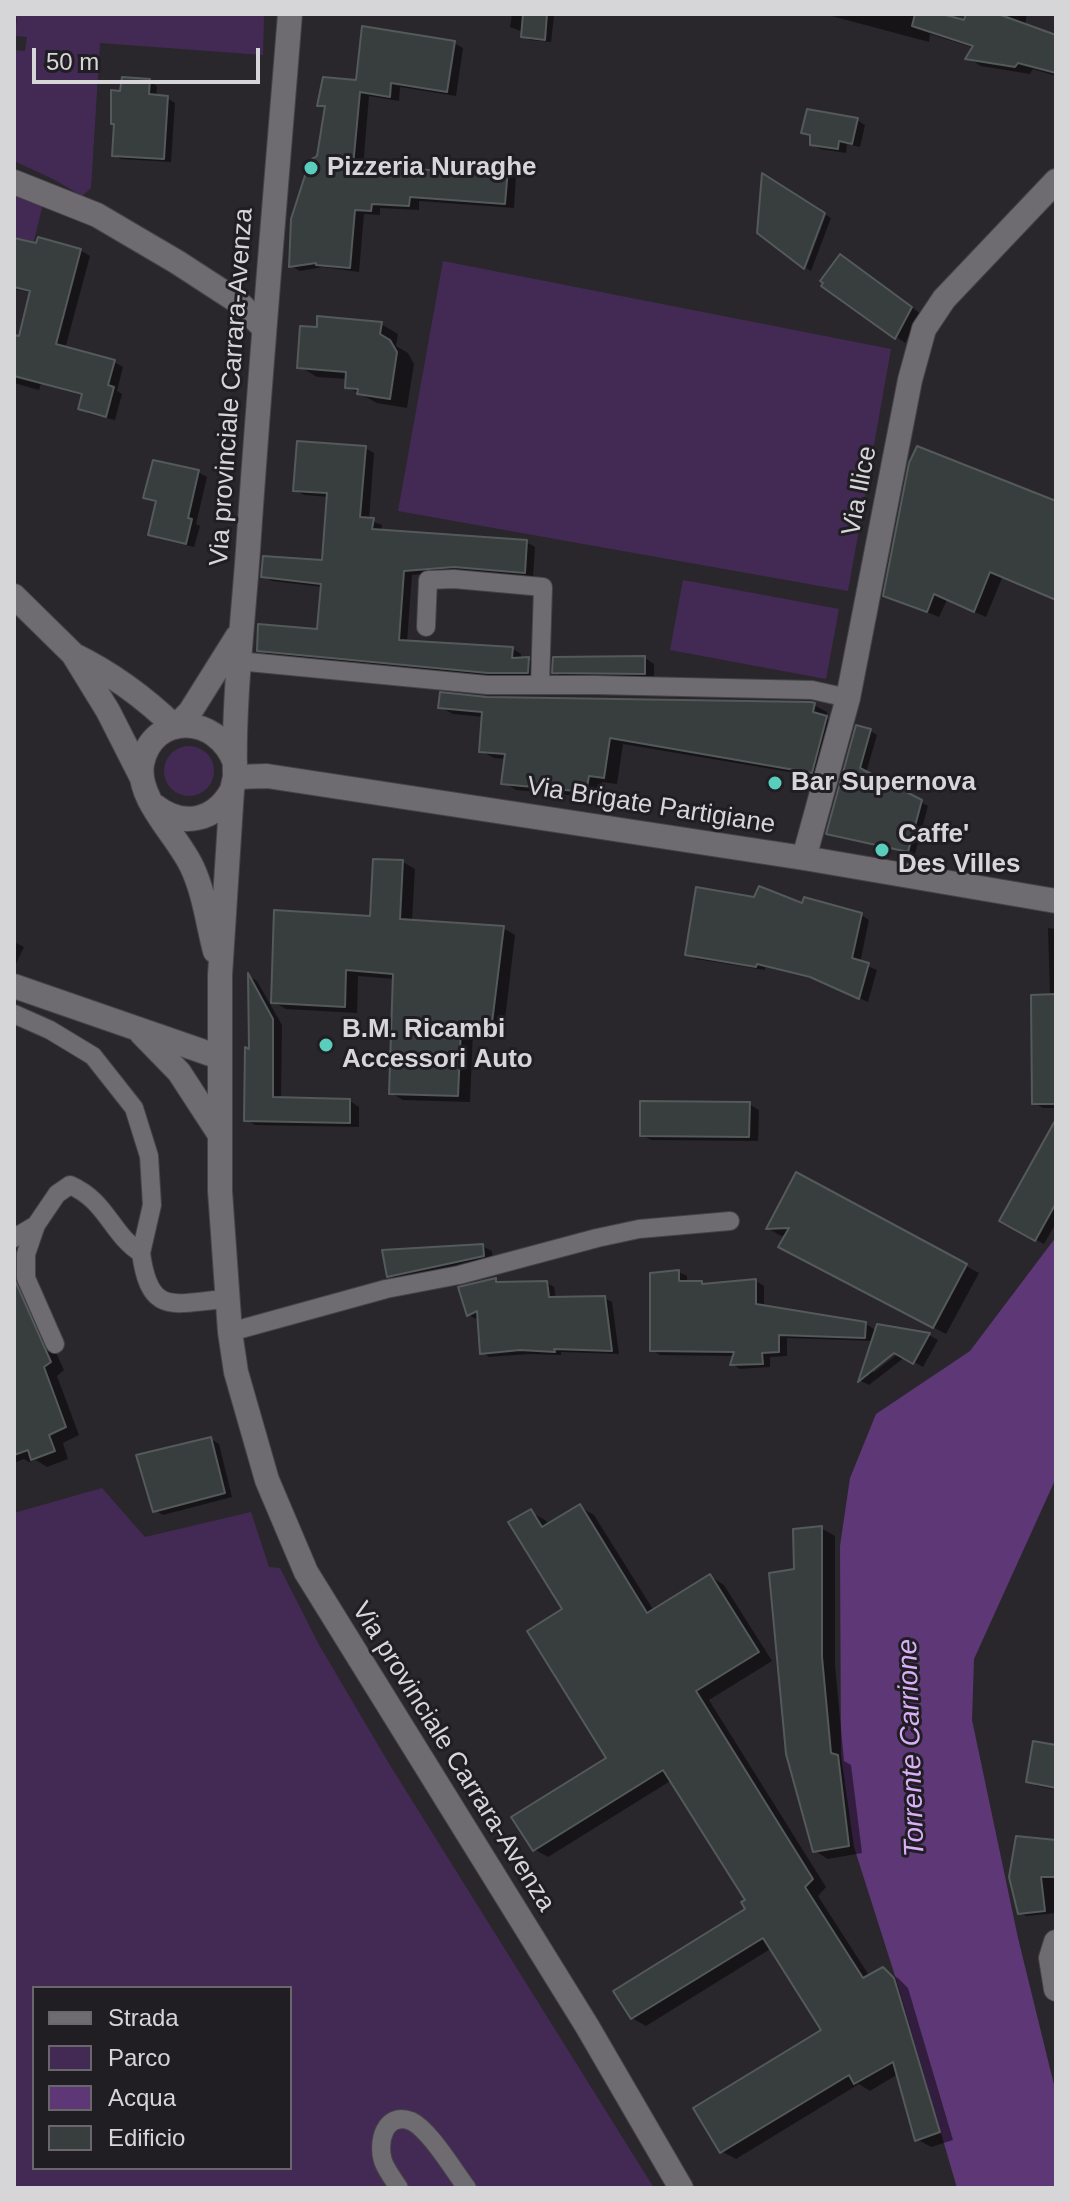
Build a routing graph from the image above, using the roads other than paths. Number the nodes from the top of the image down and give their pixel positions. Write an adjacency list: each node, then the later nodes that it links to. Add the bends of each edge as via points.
1 (290, 14): 4 (main road, Via provinciale Carrara-Avenza)
2 (1056, 181): 11 (main road, Via Ilice, via 944,299 924,329)
3 (14, 182): 4 (main road, via 97,215 237,301)
4 (263, 327): 7 (main road, Via provinciale Carrara-Avenza)
5 (14, 596): 8 (main road)
6 (426, 627): 10 (lane, via 428,580 543,587)
7 (241, 632): 9 (main road, Via provinciale Carrara-Avenza); 12 (main road)
8 (73, 654): 12 (main road, via 132,688); 14 (main road, Via provinciale Carrara-Avenza, via 108,711)
9 (238, 661): 10 (lane, via 487,685); 13 (main road, Via provinciale Carrara-Avenza)
10 (540, 685): 11 (lane, via 812,690)
11 (848, 698): 15 (main road, Via Ilice)
12 (175, 727): 13 (main road, via 188,725 223,740); 14 (main road, via 146,752)
13 (234, 777): 14 (main road, via 216,811 191,819 165,814); 15 (main road, Via Brigate Partigiane, via 267,776); 17 (main road, Via provinciale Carrara-Avenza)
14 (144, 787): 17 (main road, Via provinciale Carrara-Avenza, via 192,867)
15 (804, 858): 16 (main road, Via Brigate Partigiane)
16 (1056, 901)
17 (220, 975): 21 (main road, Via provinciale Carrara-Avenza)
18 (14, 986): 20 (main road)
19 (14, 1014): 26 (lane, via 93,1056 134,1108 149,1156 152,1205)
20 (138, 1029): 21 (main road); 22 (main road, via 179,1072)
21 (219, 1057): 22 (main road, Via provinciale Carrara-Avenza)
22 (220, 1135): 27 (main road, Via provinciale Carrara-Avenza)
23 (730, 1221): 28 (lane, via 597,1238)
24 (36, 1225): 25 (lane); 26 (lane, via 57,1194 70,1185 87,1192); 29 (lane, via 26,1254 26,1278)
25 (14, 1238)
26 (141, 1253): 27 (lane, via 145,1280 157,1297 179,1305)
27 (228, 1299): 28 (main road, Via provinciale Carrara-Avenza)
28 (230, 1332): 34 (main road, Via provinciale Carrara-Avenza, via 267,1480 306,1572)
29 (55, 1344)
30 (1056, 1942): 31 (main road, via 1051,1958)
31 (1056, 1989)
32 (399, 2188): 33 (lane, via 383,2161 381,2136 395,2120 410,2121 425,2132)
33 (467, 2188)
34 (681, 2188)

